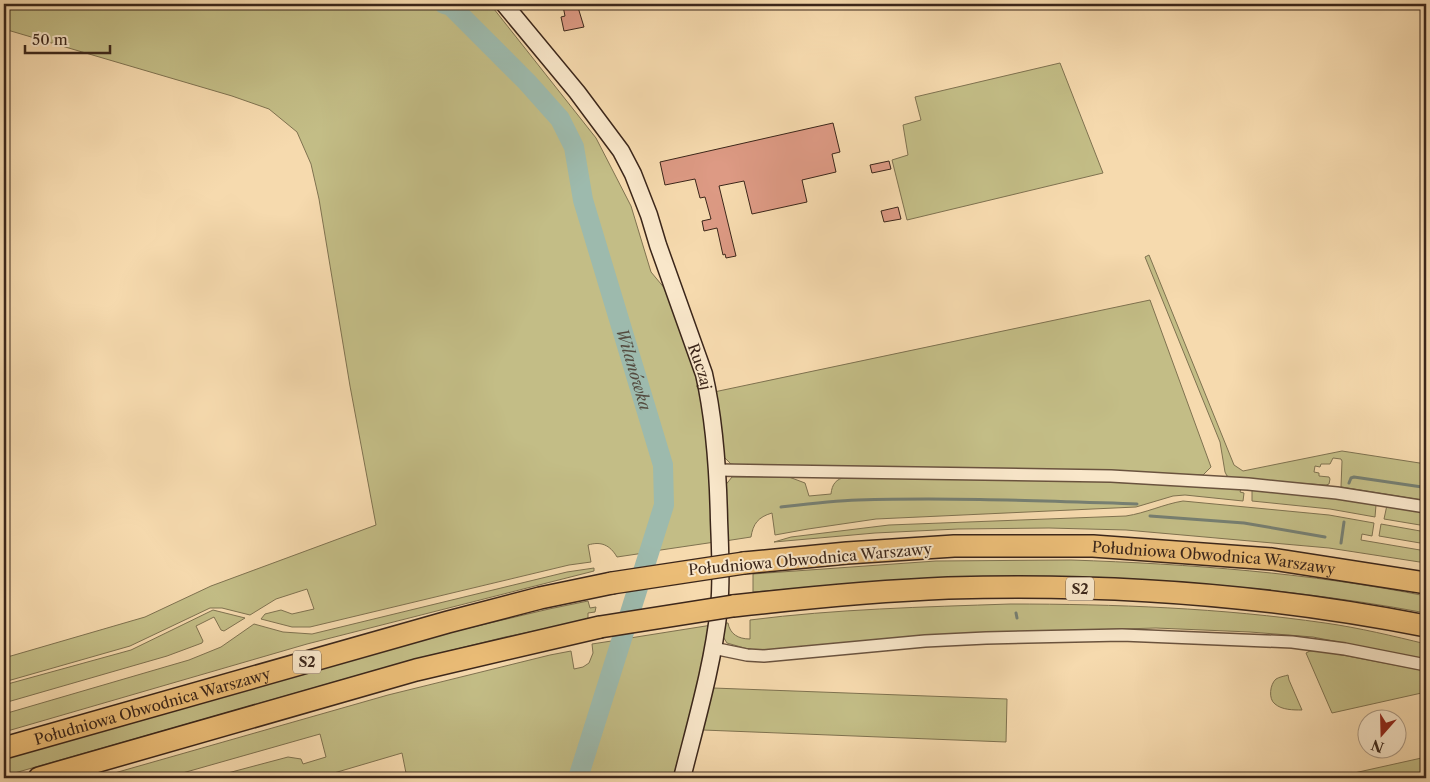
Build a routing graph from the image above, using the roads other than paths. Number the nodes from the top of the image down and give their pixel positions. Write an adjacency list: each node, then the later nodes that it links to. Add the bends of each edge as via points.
1 (504, 4): 2 (street, Ruczaj, via 577,92 633,174 704,374)
2 (718, 470): 3 (street, via 1111,476 1267,486); 6 (street, Ruczaj, via 719,608)
3 (1426, 507)
4 (1426, 583): 8 (highway, Południowa Obwodnica Warszawy / S2, bridge, via 1272,559 1093,546 954,546 744,563 612,583 540,598)
5 (1426, 626): 9 (highway, S2, bridge, via 1266,600 1126,590 948,588 733,606 600,627 416,670)
6 (713, 648): 7 (street, via 764,656 925,641 1122,635 1292,642); 10 (street, Ruczaj)
7 (1426, 666)
8 (4, 748)
9 (39, 778)
10 (682, 778)

